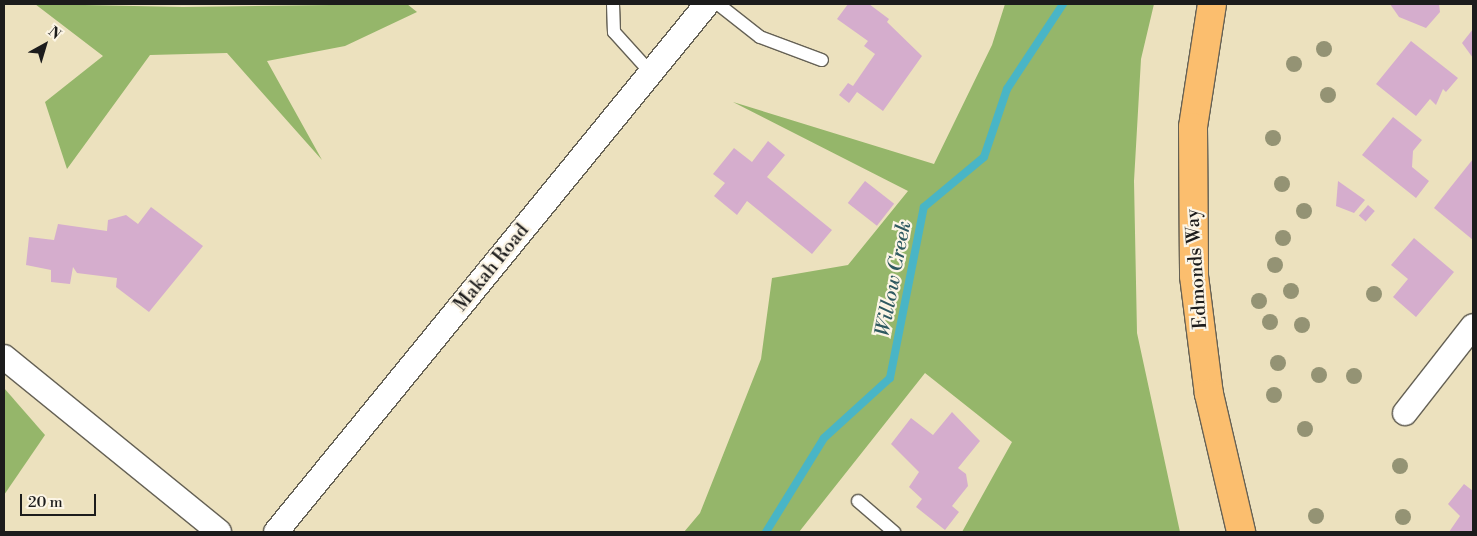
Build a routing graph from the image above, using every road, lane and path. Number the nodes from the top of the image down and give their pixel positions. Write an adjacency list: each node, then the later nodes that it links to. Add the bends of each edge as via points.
1 (613, 4): 5 (lane, via 614,32)
2 (709, 4): 4 (lane, via 760,37); 5 (street, Makah Road)
3 (1212, 4): 13 (main road, Edmonds Way, via 1192,127 1194,276 1209,394)
4 (822, 60)
5 (650, 73): 11 (street, Makah Road)
6 (1473, 326): 8 (street)
7 (4, 357): 10 (street)
8 (1405, 413)
9 (858, 501): 12 (lane)
10 (219, 532)
11 (276, 532)
12 (894, 532)
13 (1241, 532)

